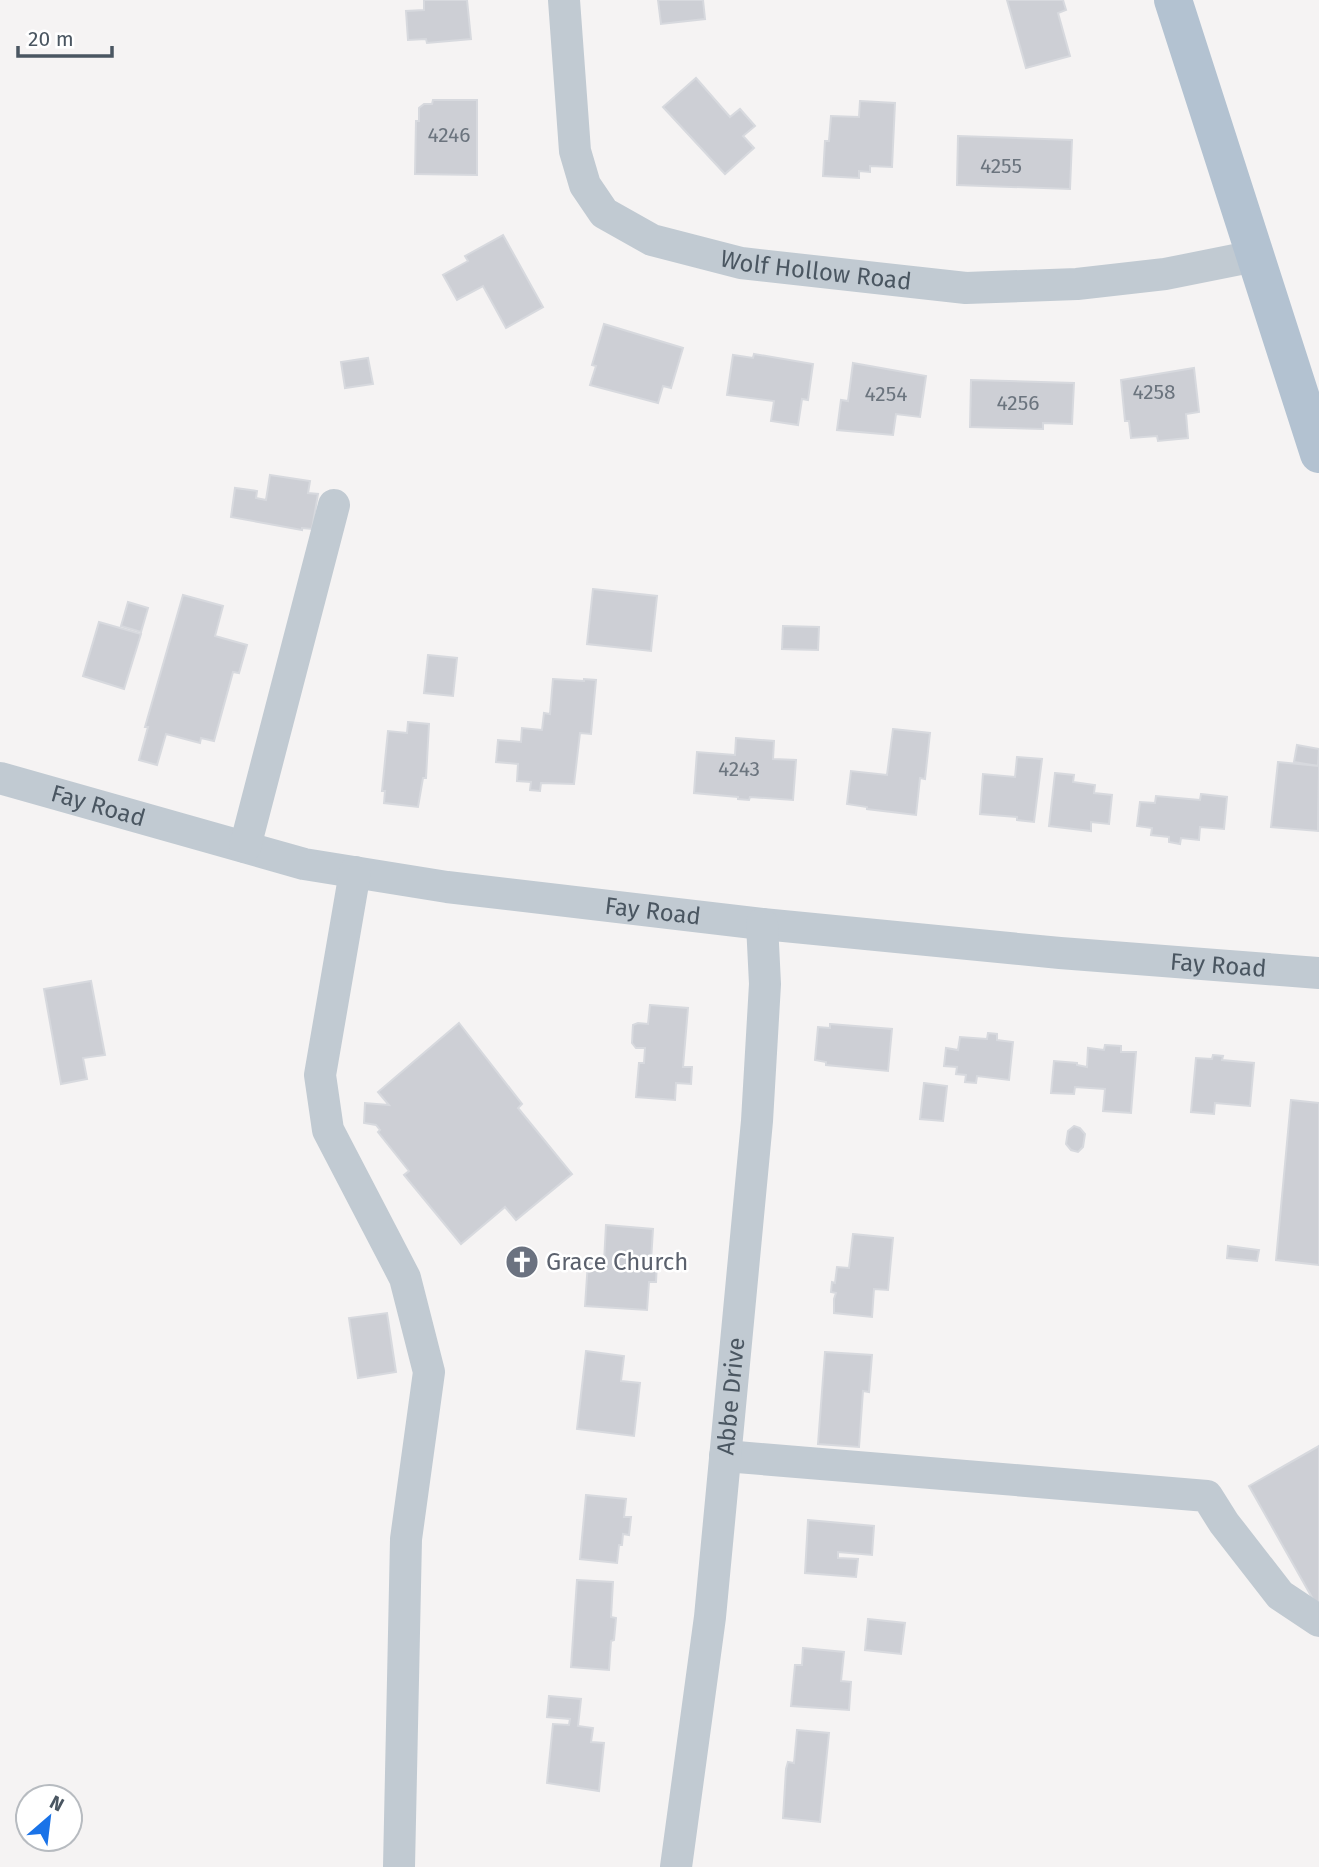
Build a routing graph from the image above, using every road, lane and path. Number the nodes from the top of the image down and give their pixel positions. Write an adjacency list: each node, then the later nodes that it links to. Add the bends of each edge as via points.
1 (564, 0): 3 (street, Wolf Hollow Road, via 575,151 585,185 604,213 652,240 741,263 966,288 1077,284 1165,274)
2 (1172, 0): 3 (main road)
3 (1255, 256): 4 (main road)
4 (1319, 454)
5 (334, 505): 7 (street)
6 (0, 778): 7 (street, Fay Road)
7 (245, 847): 8 (street, Fay Road, via 304,864)
8 (355, 872): 9 (street, Fay Road); 13 (street, via 320,1075 328,1130 405,1278 429,1372 406,1539)
9 (762, 924): 10 (street, Fay Road); 11 (street, Abbe Drive, via 765,984 757,1121)
10 (1319, 973)
11 (725, 1455): 12 (street, via 1207,1496 1280,1595); 14 (street, Abbe Drive, via 710,1617)
12 (1319, 1620)
13 (399, 1867)
14 (676, 1867)

